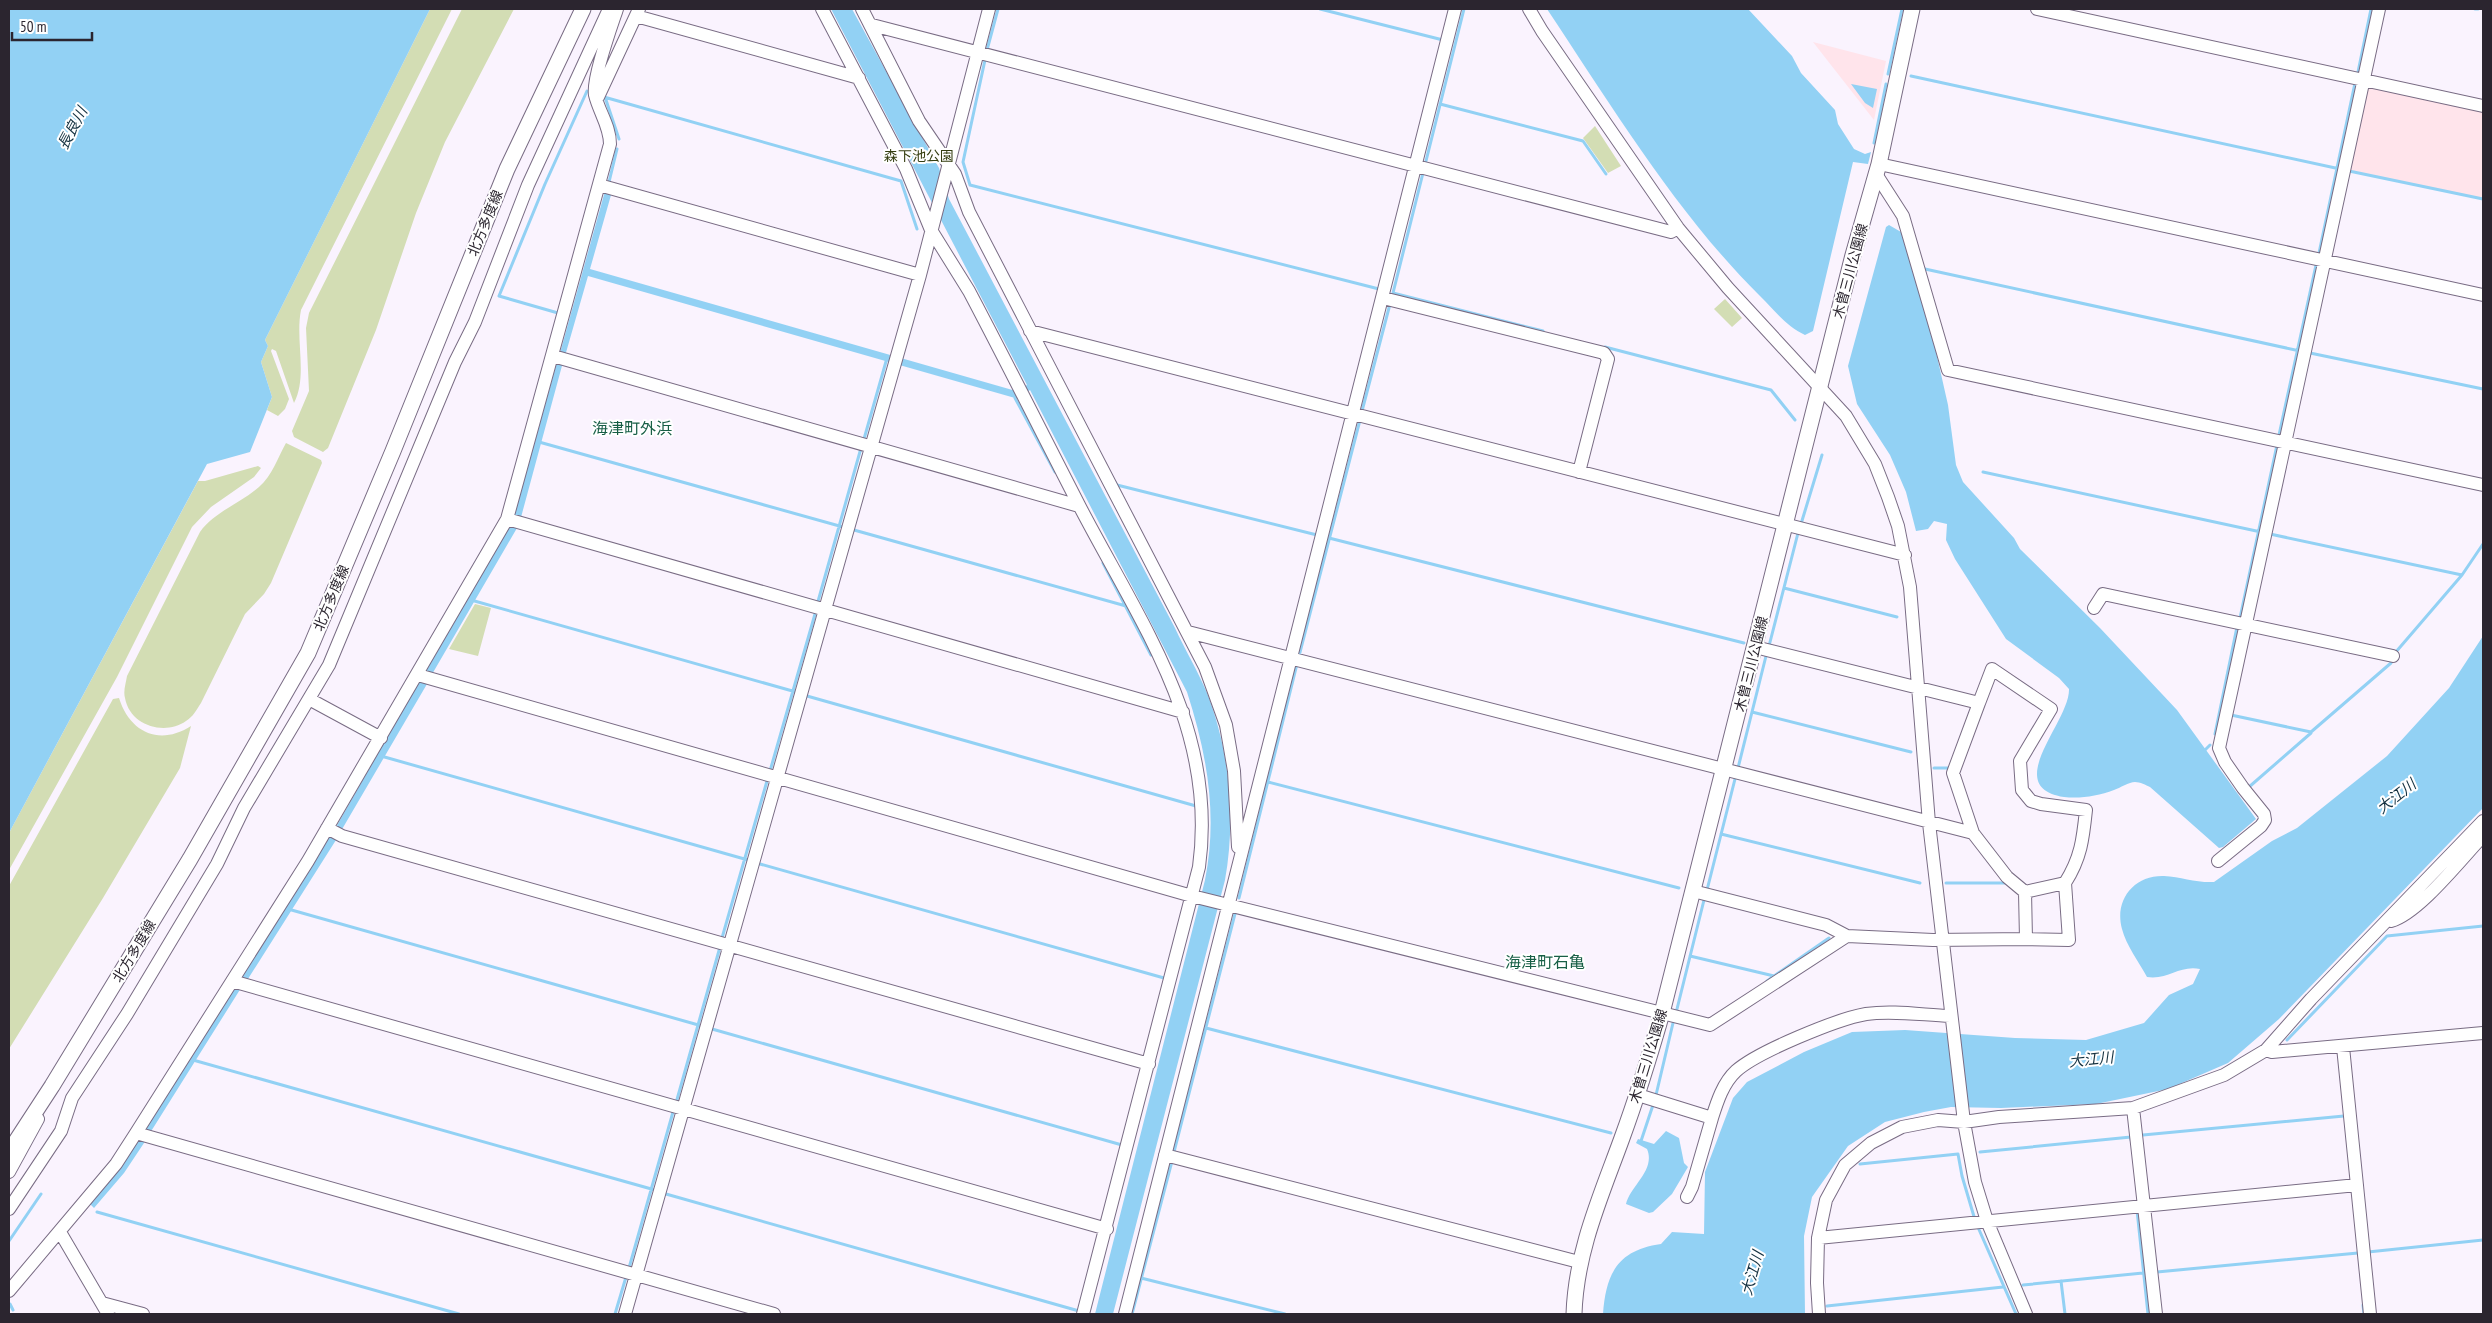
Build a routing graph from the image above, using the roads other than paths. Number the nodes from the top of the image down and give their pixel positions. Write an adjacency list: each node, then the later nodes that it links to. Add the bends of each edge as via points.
1 (584, 9): 80 (main road, 北方多度線, via 507,169 308,654 190,859)
2 (609, 9): 50 (street, via 528,185 475,322 455,362 329,665)
3 (617, 9): 17 (street, via 596,79)
4 (822, 9): 15 (street)
5 (862, 9): 13 (street)
6 (988, 9): 14 (street)
7 (1456, 9): 20 (street)
8 (1529, 9): 24 (street)
9 (1912, 9): 21 (main road, 木曽三川公園線)
10 (2037, 9): 16 (street)
11 (2379, 9): 16 (street)
12 (638, 12): 15 (street); 17 (street)
13 (872, 25): 14 (street); 19 (street, via 919,121)
14 (978, 53): 19 (street); 20 (street)
15 (859, 78): 23 (street)
16 (2364, 79): 18 (street); 25 (street)
17 (596, 99): 22 (street, via 610,134)
18 (2483, 106)
19 (948, 165): 23 (street); 29 (street)
20 (1415, 166): 24 (street, via 1671,232); 28 (street)
21 (1877, 169): 25 (street); 31 (main road, 木曽三川公園線); 33 (street, via 1903,216 1948,370)
22 (599, 185): 26 (street); 30 (street)
23 (932, 227): 26 (street); 37 (street, via 969,291)
24 (1678, 228): 31 (street)
25 (2324, 261): 27 (street); 33 (street)
26 (920, 275): 34 (street)
27 (2483, 295)
28 (1384, 298): 32 (street); 35 (street, via 1604,353 1608,359)
29 (1030, 331): 32 (street); 44 (street)
30 (553, 356): 34 (street); 38 (street)
31 (1820, 388): 39 (main road, 木曽三川公園線); 40 (street, via 1846,416 1875,464)
32 (1353, 414): 35 (street); 47 (street)
33 (2285, 442): 36 (street); 43 (street)
34 (871, 446): 37 (street); 42 (street)
35 (1579, 472): 39 (street)
36 (2483, 485)
37 (1079, 506): 52 (street, via 1172,681)
38 (507, 519): 42 (street); 48 (street)
39 (1786, 525): 40 (street); 45 (main road, 木曽三川公園線)
40 (1905, 555): 49 (street)
41 (2094, 608): 43 (street, via 2103,594)
42 (824, 611): 52 (street); 55 (street)
43 (2246, 624): 46 (street); 62 (street, via 2219,748 2265,820)
44 (1188, 632): 47 (street); 61 (street, via 1226,725 1236,789)
45 (1755, 647): 49 (street); 54 (main road, 木曽三川公園線)
46 (2393, 656)
47 (1291, 658): 54 (street); 61 (street)
48 (418, 675): 53 (street); 55 (street)
49 (1918, 688): 51 (street); 57 (street)
50 (309, 699): 53 (street); 93 (street, via 127,1014 72,1098 61,1131)
51 (1979, 703): 59 (street, via 1953,773); 63 (street, via 1992,669 2051,709 2024,752 2019,768 2022,790 2031,801 2086,810 2077,864)
52 (1183, 712): 66 (street, via 1195,755 1203,812)
53 (381, 738): 58 (street)
54 (1724, 769): 57 (street); 64 (main road, 木曽三川公園線)
55 (777, 778): 66 (street); 72 (street)
56 (2483, 821): 68 (street)
57 (1929, 823): 59 (street); 70 (street)
58 (327, 828): 72 (street, via 351,838); 73 (street)
59 (1973, 833): 65 (street, via 2007,877)
60 (2483, 836): 68 (street, via 2424,898 2402,917)
61 (1238, 861): 67 (street)
62 (2218, 861)
63 (2065, 883): 65 (street); 71 (street, via 2069,940)
64 (1693, 891): 69 (street, via 1826,926); 74 (main road, 木曽三川公園線)
65 (2025, 892): 71 (street)
66 (1194, 896): 67 (street); 79 (street)
67 (1227, 903): 74 (street); 88 (street)
68 (2386, 922): 78 (street)
69 (1847, 936): 70 (street); 74 (street, via 1710,1025)
70 (1942, 939): 71 (street); 75 (street)
71 (2026, 939)
72 (730, 945): 79 (street); 83 (street)
73 (232, 981): 83 (street); 86 (street)
74 (1662, 1013): 81 (main road, 木曽三川公園線)
75 (1950, 1020): 84 (street, via 1865,1014 1808,1034 1736,1071 1725,1085); 85 (street)
76 (2483, 1032): 77 (street)
77 (2343, 1047): 78 (street); 90 (street)
78 (2266, 1050): 82 (street, via 2224,1075)
79 (1149, 1064): 95 (street)
80 (52, 1086): 87 (main road, 北方多度線); 89 (street)
81 (1638, 1095): 84 (street); 98 (main road, 木曽三川公園線, via 1590,1222)
82 (2133, 1108): 85 (street); 92 (street)
83 (683, 1109): 95 (street); 99 (street)
84 (1712, 1118): 91 (street, via 1692,1187)
85 (1964, 1119): 94 (street, via 1975,1182); 97 (street, via 1902,1127 1870,1143 1849,1161 1836,1179 1826,1200)
86 (136, 1133): 96 (street, via 116,1164); 99 (street)
87 (9, 1152)
88 (1165, 1155): 98 (street); 106 (street)
89 (9, 1172)
90 (2357, 1185): 92 (street); 111 (street)
91 (1686, 1197)
92 (2145, 1206): 94 (street); 110 (street)
93 (9, 1209)
94 (1987, 1221): 97 (street); 109 (street)
95 (1106, 1229): 105 (street)
96 (60, 1232): 100 (street); 101 (street)
97 (1818, 1238): 108 (street)
98 (1579, 1262): 107 (main road, 木曽三川公園線)
99 (636, 1275): 103 (street); 104 (street)
100 (9, 1291)
101 (105, 1309): 102 (street)
102 (143, 1314)
103 (625, 1314)
104 (774, 1314)
105 (1083, 1314)
106 (1125, 1314)
107 (1574, 1314)
108 (1819, 1314)
109 (2026, 1314)
110 (2156, 1314)
111 (2370, 1314)

